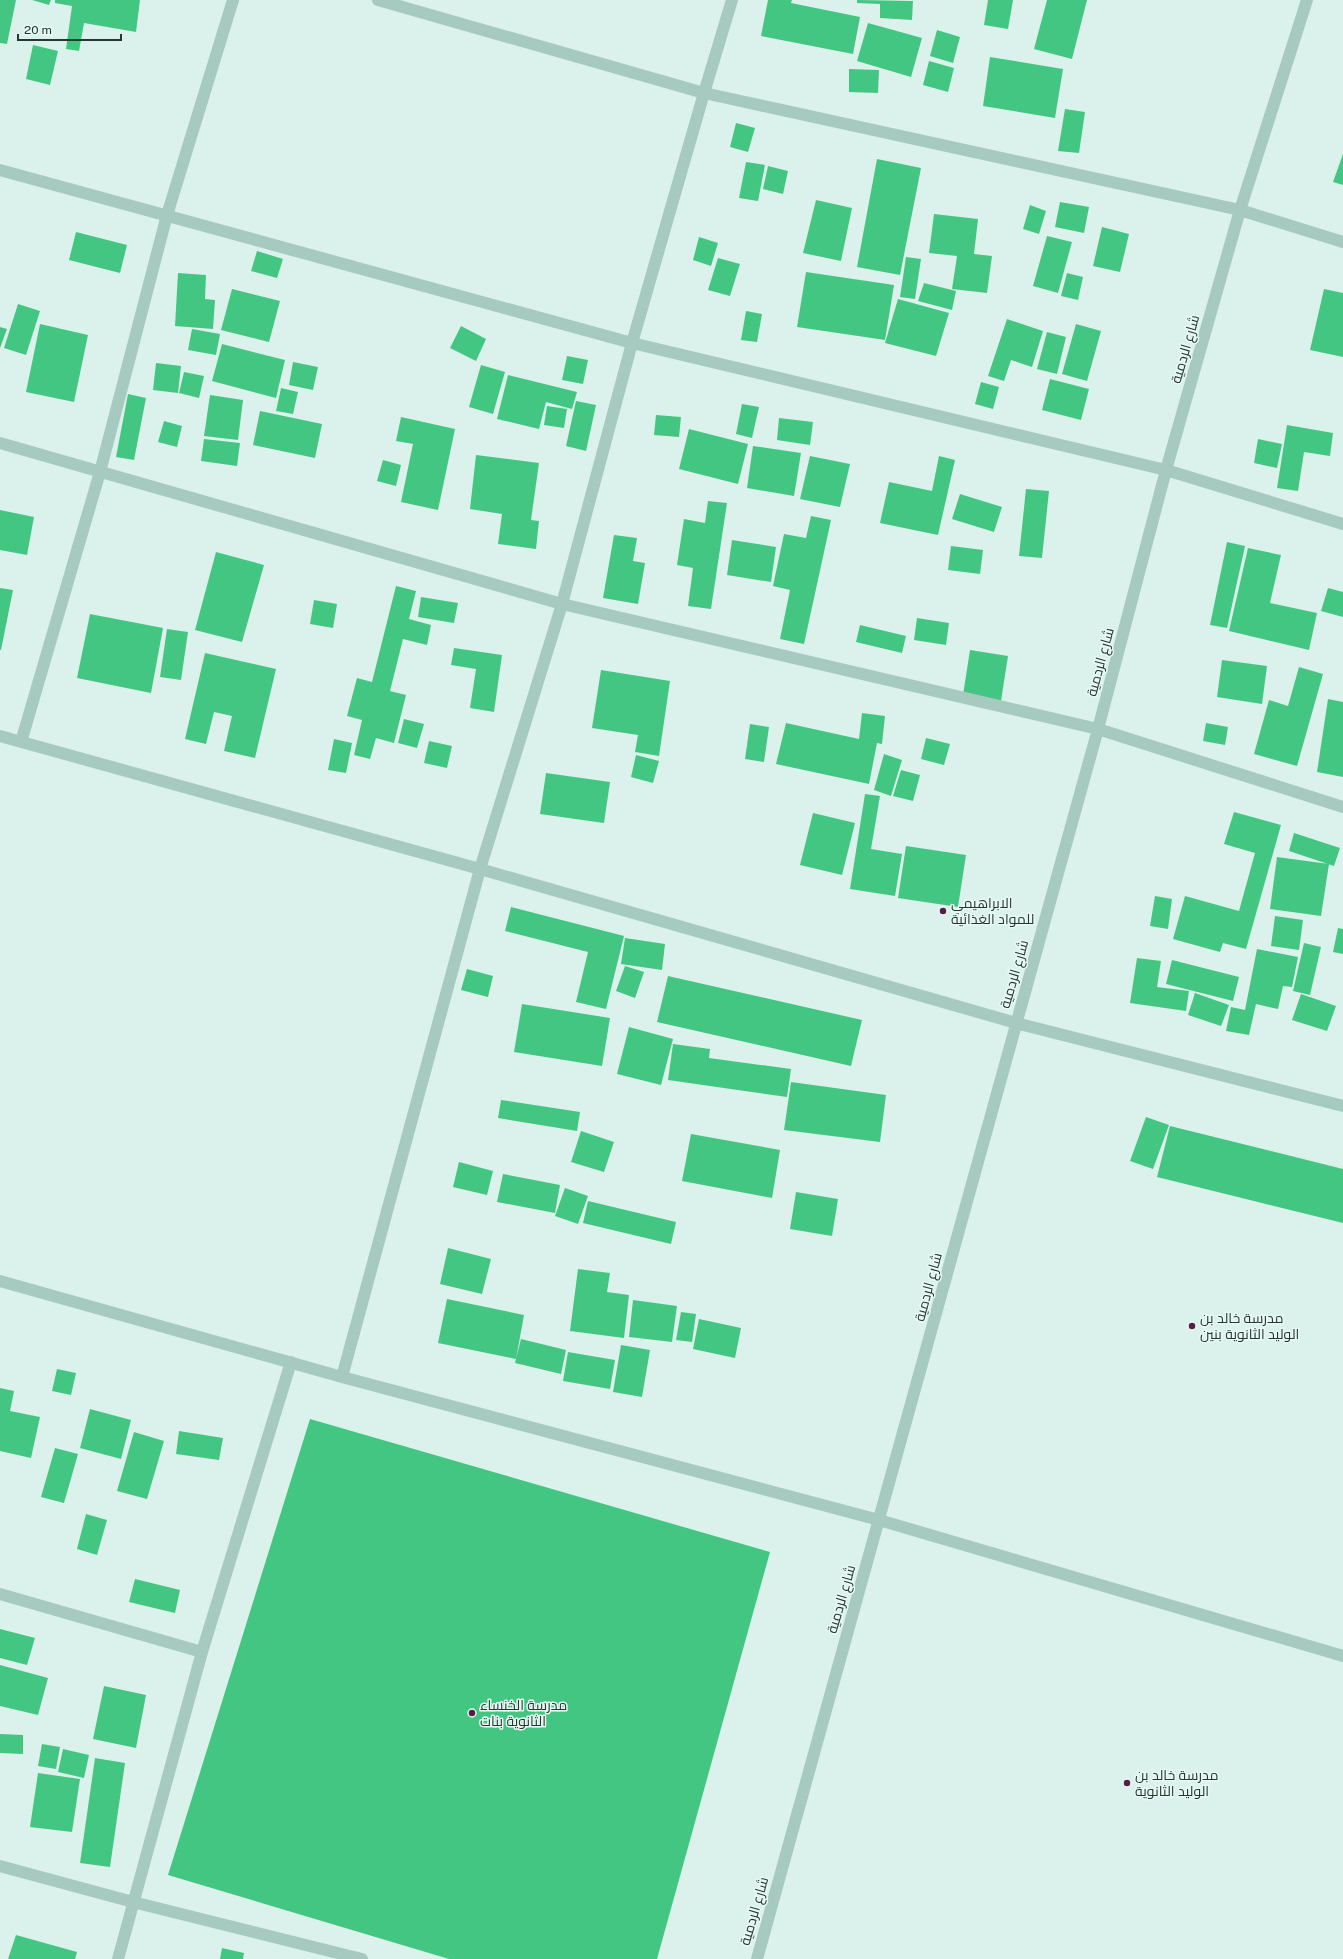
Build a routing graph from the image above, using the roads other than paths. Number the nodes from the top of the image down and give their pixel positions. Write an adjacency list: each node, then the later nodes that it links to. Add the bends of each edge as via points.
1 (233, 0): 8 (street)
2 (378, 0): 5 (street)
3 (732, 0): 5 (street)
4 (1307, 0): 7 (street, شارع الردمية)
5 (704, 93): 7 (street); 10 (street)
6 (0, 170): 8 (street)
7 (1240, 210): 9 (street); 12 (street, شارع الردمية)
8 (167, 215): 10 (street); 13 (street)
9 (1343, 242)
10 (632, 343): 12 (street); 15 (street)
11 (0, 443): 13 (street)
12 (1166, 470): 14 (street); 16 (street, شارع الردمية)
13 (100, 472): 15 (street); 18 (street)
14 (1343, 524)
15 (562, 604): 16 (street); 20 (street)
16 (1098, 729): 19 (street); 21 (street, شارع الردمية)
17 (0, 736): 18 (street)
18 (21, 742): 20 (street)
19 (1343, 807)
20 (480, 869): 21 (street); 25 (street)
21 (1016, 1023): 22 (street); 26 (street, شارع الردمية)
22 (1343, 1106)
23 (0, 1281): 24 (street)
24 (292, 1362): 25 (street); 28 (street)
25 (342, 1377): 26 (street)
26 (879, 1520): 29 (street); 34 (street, شارع الردمية)
27 (0, 1594): 28 (street)
28 (202, 1652): 31 (street)
29 (1343, 1656)
30 (0, 1866): 31 (street)
31 (133, 1902): 32 (street); 33 (street)
32 (118, 1959)
33 (362, 1959)
34 (757, 1959)

